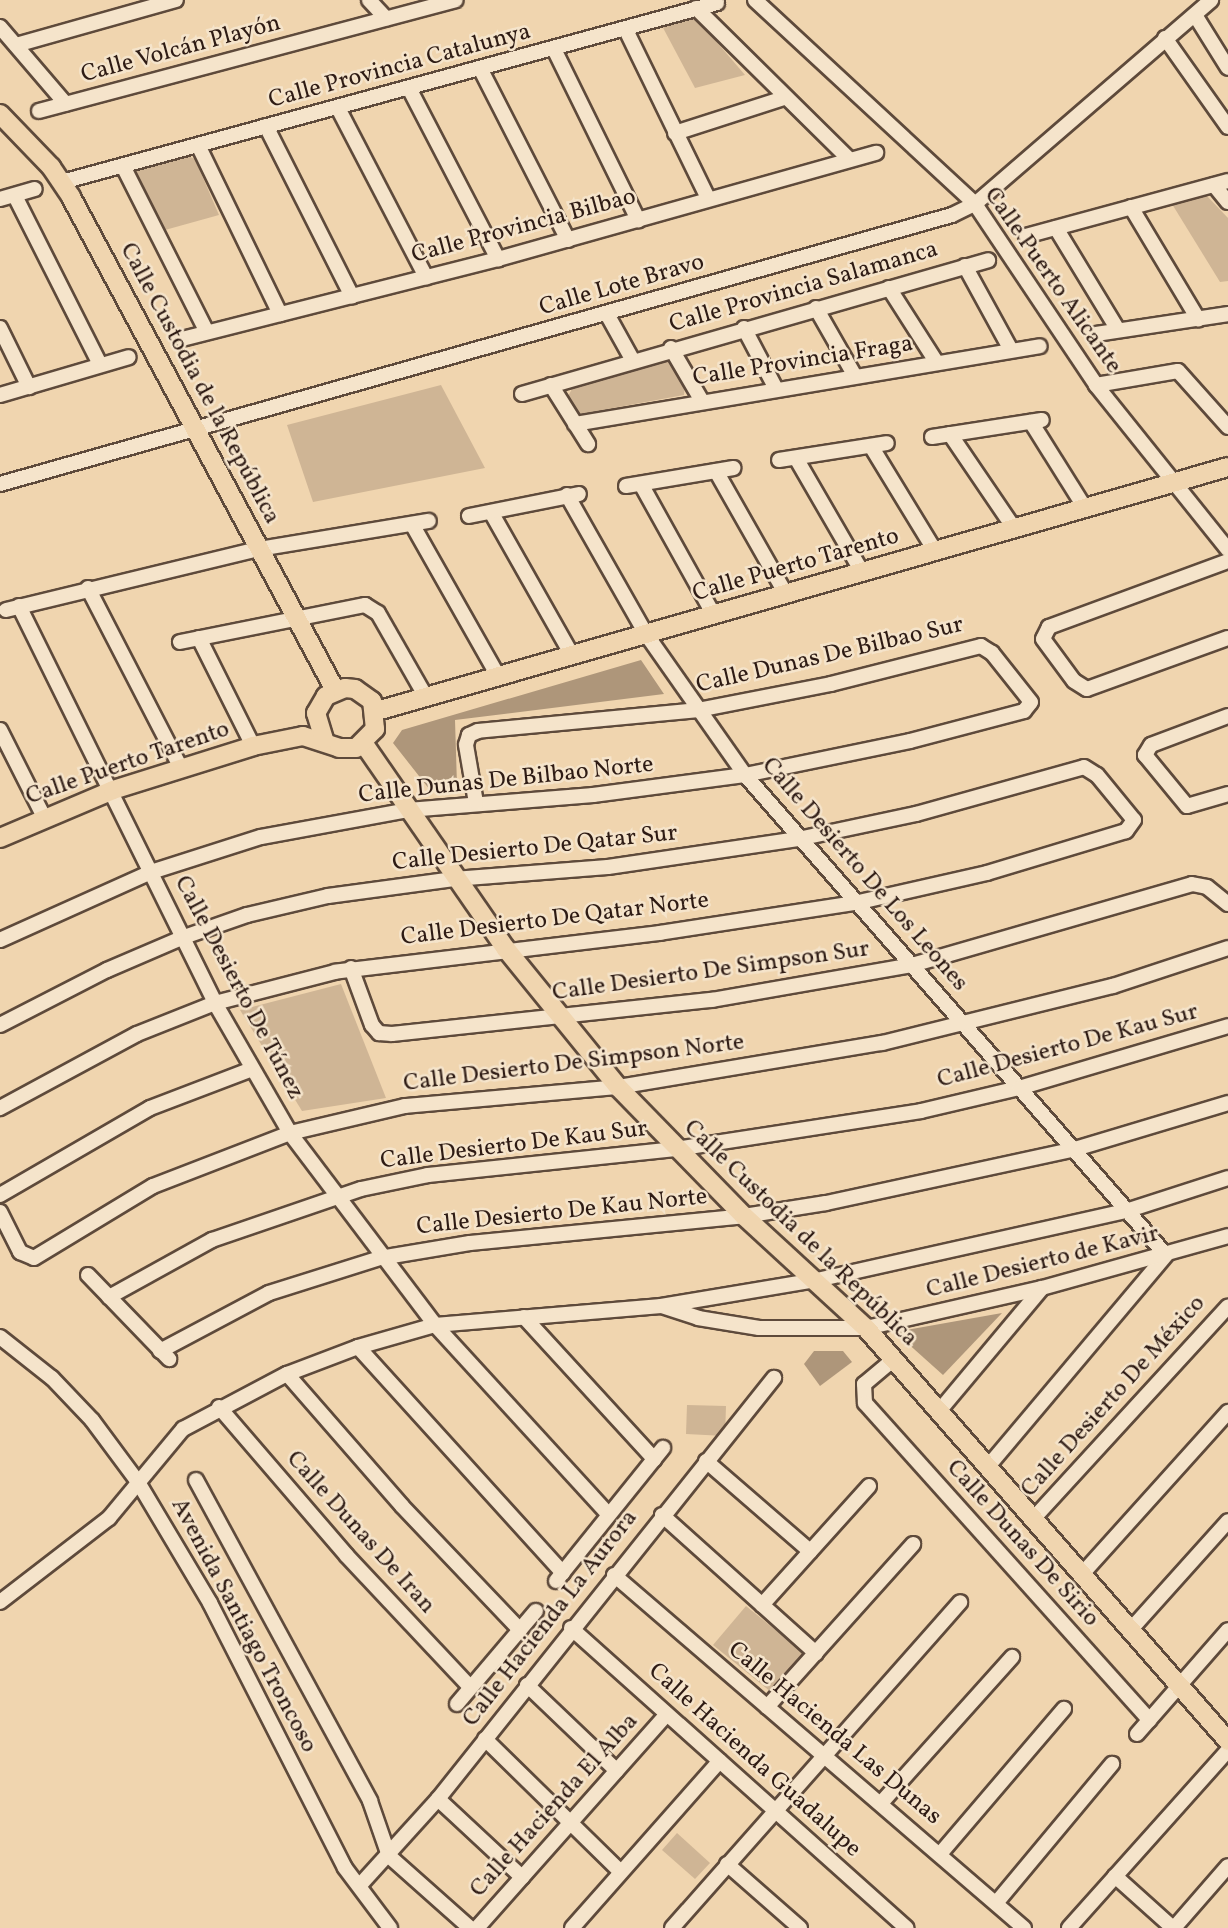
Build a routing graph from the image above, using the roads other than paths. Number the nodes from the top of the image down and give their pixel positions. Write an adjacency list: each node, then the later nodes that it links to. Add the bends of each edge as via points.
1 (176, 0): 13 (street)
2 (369, 0): 9 (street)
3 (456, 0): 9 (street, Calle Volcán Playón)
4 (755, 0): 37 (street, Calle Puerto Alicante)
5 (1211, 0): 8 (street, Calle Lote Bravo)
6 (717, 3): 7 (street, Calle Provincia Catalunya)
7 (696, 8): 11 (street, Calle Provincia Catalunya); 18 (street)
8 (1195, 15): 12 (street, Calle Lote Bravo); 15 (street)
9 (386, 18): 19 (street, Calle Volcán Playón)
10 (0, 27): 13 (street)
11 (626, 30): 14 (street, Calle Provincia Catalunya); 25 (street)
12 (1165, 38): 24 (street); 37 (street, Calle Lote Bravo)
13 (16, 45): 19 (street)
14 (554, 49): 16 (street, Calle Provincia Catalunya); 39 (street)
15 (1228, 68)
16 (481, 70): 17 (street, Calle Provincia Catalunya); 42 (street)
17 (410, 90): 20 (street, Calle Provincia Catalunya); 43 (street)
18 (784, 98): 25 (street); 28 (street)
19 (66, 104): 21 (street, Calle Volcán Playón)
20 (338, 108): 23 (street, Calle Provincia Catalunya); 46 (street)
21 (39, 111)
22 (0, 114): 30 (main road, Calle Custodia de la República)
23 (266, 126): 26 (street, Calle Provincia Catalunya); 48 (street)
24 (1228, 127)
25 (675, 133): 34 (street)
26 (198, 145): 29 (street, Calle Provincia Catalunya); 50 (street)
27 (876, 153): 28 (street, Calle Provincia Bilbao)
28 (850, 160): 34 (street, Calle Provincia Bilbao)
29 (122, 166): 30 (street, Calle Provincia Catalunya); 57 (street)
30 (62, 182): 77 (main road, Calle Custodia de la República)
31 (1221, 183): 36 (street); 38 (street)
32 (36, 189): 33 (street)
33 (15, 196): 35 (street); 66 (street)
34 (708, 198): 39 (street, Calle Provincia Bilbao)
35 (0, 199)
36 (1228, 202)
37 (975, 204): 51 (street, Calle Lote Bravo, via 922,226); 69 (street, Calle Puerto Alicante)
38 (1131, 207): 40 (street); 53 (street)
39 (638, 220): 42 (street, Calle Provincia Bilbao)
40 (1056, 228): 41 (street); 56 (street)
41 (1026, 236)
42 (568, 240): 43 (street, Calle Provincia Bilbao)
43 (498, 259): 46 (street, Calle Provincia Bilbao)
44 (988, 260): 45 (street, Calle Provincia Salamanca)
45 (965, 266): 47 (street, Calle Provincia Salamanca); 62 (street)
46 (426, 277): 48 (street, Calle Provincia Bilbao)
47 (889, 288): 49 (street, Calle Provincia Salamanca); 65 (street)
48 (352, 296): 50 (street, Calle Provincia Bilbao)
49 (816, 308): 55 (street, Calle Provincia Salamanca); 67 (street)
50 (279, 314): 57 (street, Calle Provincia Bilbao)
51 (607, 314): 64 (street); 77 (street, Calle Lote Bravo)
52 (1228, 314): 53 (street)
53 (1198, 318): 56 (street)
54 (0, 328): 70 (street)
55 (744, 328): 61 (street, Calle Provincia Salamanca); 71 (street)
56 (1118, 330): 58 (street)
57 (207, 332): 59 (street, Calle Provincia Bilbao)
58 (1096, 334)
59 (182, 338)
60 (1039, 346): 62 (street, Calle Provincia Fraga)
61 (671, 348): 64 (street, Calle Provincia Salamanca); 74 (street)
62 (1011, 350): 65 (street, Calle Provincia Fraga)
63 (129, 357): 66 (street)
64 (632, 359): 68 (street, Calle Provincia Salamanca)
65 (937, 363): 67 (street, Calle Provincia Fraga)
66 (100, 364): 70 (street)
67 (855, 376): 71 (street, Calle Provincia Fraga)
68 (551, 385): 72 (street, Calle Provincia Salamanca); 75 (street)
69 (1096, 385): 76 (street, via 1183,373); 88 (street, Calle Puerto Alicante)
70 (29, 387): 73 (street)
71 (776, 389): 74 (street, Calle Provincia Fraga)
72 (522, 394)
73 (0, 395)
74 (702, 401): 75 (street, Calle Provincia Fraga)
75 (575, 424): 81 (street)
76 (1228, 427)
77 (195, 429): 89 (street, Calle Lote Bravo); 98 (main road, Calle Custodia de la República)
78 (950, 434): 79 (street); 92 (street, via 1036,421); 97 (street)
79 (932, 437)
80 (887, 443): 82 (street)
81 (588, 444)
82 (871, 446): 83 (street); 100 (street)
83 (796, 458): 84 (street); 102 (street)
84 (779, 460)
85 (1228, 467): 88 (main road, Calle Puerto Tarento)
86 (733, 468): 87 (street)
87 (716, 471): 90 (street); 104 (street)
88 (1171, 483): 92 (main road, Calle Puerto Tarento); 99 (street, Calle Puerto Alicante)
89 (0, 484)
90 (641, 484): 91 (street); 105 (street)
91 (626, 486)
92 (1085, 508): 97 (main road, Calle Puerto Tarento)
93 (491, 512): 94 (street); 107 (street, Calle Desierto De Los Leones, via 573,494); 111 (street)
94 (469, 516)
95 (429, 521): 96 (street)
96 (412, 524): 98 (street); 112 (street)
97 (1014, 528): 100 (main road, Calle Puerto Tarento)
98 (259, 549): 103 (street); 106 (main road, Calle Custodia de la República)
99 (1228, 550)
100 (934, 551): 102 (main road, Calle Puerto Tarento)
101 (1228, 561): 109 (street, via 1049,626 1043,639 1074,681 1087,689)
102 (862, 572): 104 (main road, Calle Puerto Tarento)
103 (88, 588): 125 (street); 128 (street, Calle Desierto De Túnez, via 13,608)
104 (786, 594): 105 (main road, Calle Puerto Tarento)
105 (714, 615): 107 (main road, Calle Puerto Tarento)
106 (293, 616): 108 (street); 113 (main road, Calle Custodia de la República); 114 (street, via 373,607)
107 (646, 635): 111 (main road, Calle Puerto Tarento); 117 (street, Calle Desierto De Los Leones)
108 (199, 638): 110 (street); 124 (street)
109 (1228, 638)
110 (180, 642)
111 (572, 654): 112 (main road, Calle Puerto Tarento)
112 (498, 676): 114 (main road, Calle Puerto Tarento)
113 (335, 690): 115 (main road); 118 (main road, via 355,689 372,701)
114 (426, 697): 118 (main road, Calle Puerto Tarento)
115 (319, 704): 121 (main road, via 316,723); 122 (main road, Calle Puerto Tarento, via 303,723)
116 (1029, 708): 117 (street, Calle Dunas De Bilbao Sur, via 1030,696 981,646 831,684); 127 (street, Calle Dunas De Bilbao Norte, via 910,741)
117 (698, 710): 127 (street, Calle Desierto De Los Leones); 130 (street, Calle Dunas De Bilbao Sur, via 473,733 466,745)
118 (376, 711): 123 (main road, via 375,729)
119 (1228, 716): 129 (street, via 1146,749 1146,761 1180,800 1195,806)
120 (0, 730): 132 (street)
121 (324, 739): 122 (main road, Calle Puerto Tarento, via 303,736); 123 (main road, via 339,748)
122 (273, 741): 124 (main road, Calle Puerto Tarento)
123 (364, 744): 131 (main road, Calle Custodia de la República)
124 (253, 746): 125 (main road, Calle Puerto Tarento)
125 (181, 768): 128 (main road, Calle Puerto Tarento)
126 (1091, 769): 134 (street, Calle Desierto De Qatar Sur, via 916,814); 137 (street, Calle Desierto De Qatar Norte, via 1131,813 1132,827 987,873)
127 (745, 775): 130 (street, Calle Dunas De Bilbao Norte, via 605,794); 134 (street, Calle Desierto De Los Leones)
128 (113, 790): 132 (main road, Calle Puerto Tarento); 135 (street, Calle Desierto De Túnez)
129 (1228, 794)
130 (476, 803): 131 (street, Calle Dunas De Bilbao Norte)
131 (408, 810): 135 (street, Calle Dunas De Bilbao Norte, via 261,837); 136 (main road, Calle Custodia de la República)
132 (44, 817): 133 (main road, Calle Puerto Tarento)
133 (0, 838)
134 (798, 838): 136 (street, Calle Desierto De Qatar Sur, via 608,867); 137 (street, Calle Desierto De Los Leones)
135 (151, 872): 139 (street, Calle Desierto De Túnez); 140 (street, Calle Dunas De Bilbao Norte)
136 (454, 879): 139 (street, Calle Desierto De Qatar Sur, via 288,905); 141 (main road, Calle Custodia de la República)
137 (855, 903): 141 (street, Calle Desierto De Qatar Norte, via 660,933); 143 (street, Calle Desierto De Los Leones)
138 (1228, 904): 143 (street, Calle Desierto De Simpson Sur, via 1207,887 1192,884)
139 (184, 937): 145 (street, Calle Desierto De Túnez); 147 (street, Calle Desierto De Qatar Sur)
140 (0, 940)
141 (506, 948): 144 (street, Calle Desierto De Qatar Norte); 146 (main road, Calle Custodia de la República)
142 (1228, 948): 148 (street, Calle Desierto De Simpson Norte, via 1113,986)
143 (912, 965): 146 (street, Calle Desierto De Simpson Sur, via 712,1000); 148 (street, Calle Desierto De Los Leones)
144 (351, 968): 145 (street, Calle Desierto De Qatar Norte); 146 (street, Calle Desierto De Simpson Sur, via 379,1033)
145 (215, 1003): 150 (street, Calle Desierto De Túnez); 154 (street, Calle Desierto De Qatar Norte, via 86,1058)
146 (560, 1018): 151 (main road, Calle Custodia de la República)
147 (0, 1025)
148 (964, 1026): 151 (street, Calle Desierto De Simpson Norte, via 797,1059); 152 (street, Calle Desierto De Los Leones)
149 (1228, 1026): 152 (street, Calle Desierto De Kau Sur)
150 (252, 1069): 155 (street, Calle Desierto De Túnez); 159 (street, via 150,1108)
151 (618, 1087): 155 (street, Calle Desierto De Simpson Norte, via 405,1106); 156 (main road, Calle Custodia de la República)
152 (1019, 1088): 156 (street, Calle Desierto De Kau Sur, via 894,1116); 157 (street, Calle Desierto De Los Leones)
153 (1228, 1103): 157 (street, Calle Desierto De Kau Norte)
154 (0, 1108)
155 (290, 1133): 160 (street, Calle Desierto De Túnez); 162 (street, Calle Desierto De Simpson Norte, via 153,1186 73,1237 28,1258 20,1252)
156 (676, 1149): 160 (street, Calle Desierto De Kau Sur, via 428,1175); 163 (main road, Calle Custodia de la República)
157 (1075, 1149): 161 (street, Calle Desierto De Los Leones); 163 (street, Calle Desierto De Kau Norte, via 866,1195)
158 (1228, 1178): 161 (street, Calle Desierto de Kavir)
159 (0, 1195)
160 (335, 1196): 166 (street, Calle Desierto De Túnez); 170 (street, Calle Desierto De Kau Sur, via 212,1240)
161 (1129, 1210): 165 (street, Calle Desierto De Los Leones); 168 (street, Calle Desierto de Kavir)
162 (0, 1212)
163 (744, 1216): 166 (street, Calle Desierto De Kau Norte, via 470,1243); 168 (main road, Calle Custodia de la República)
164 (1228, 1236): 165 (street, Calle Desierto de Kavir)
165 (1166, 1255): 169 (street, Calle Desierto de Kavir); 185 (street)
166 (380, 1258): 170 (street, Calle Desierto De Kau Norte, via 269,1293 165,1355); 174 (street, Calle Desierto De Túnez)
167 (88, 1275): 170 (street)
168 (817, 1280): 171 (street, Calle Desierto de Kavir); 175 (main road, Calle Custodia de la República)
169 (1042, 1288): 175 (street, Calle Desierto de Kavir); 182 (street)
170 (109, 1297)
171 (661, 1306): 173 (street, Calle Desierto de Kavir); 175 (street, Calle Desierto de Kavir, via 698,1318 759,1328)
172 (1228, 1306): 191 (street, Calle Desierto De México)
173 (523, 1317): 174 (street, Calle Desierto de Kavir); 189 (street, via 658,1453)
174 (435, 1325): 177 (street, Calle Desierto de Kavir); 189 (street, Calle Desierto De Túnez)
175 (866, 1328): 178 (main road, Calle Custodia de la República)
176 (0, 1337): 187 (street, Avenida Santiago Troncoso, via 52,1378 92,1420)
177 (358, 1347): 179 (street, Calle Desierto de Kavir); 189 (street, via 559,1577)
178 (894, 1359): 182 (main road, Calle Custodia de la República); 214 (street, Calle Dunas De Sirio, via 864,1384 861,1397)
179 (287, 1374): 181 (street, Calle Desierto de Kavir); 203 (street, Calle Dunas De Iran, via 402,1506)
180 (774, 1378): 184 (street, Calle Hacienda La Aurora)
181 (219, 1407): 187 (street, Calle Desierto de Kavir, via 183,1429); 209 (street, Calle Dunas De Iran, via 347,1556)
182 (940, 1410): 185 (main road, Calle Custodia de la República)
183 (1228, 1412): 195 (street)
184 (706, 1461): 190 (street, Calle Hacienda La Aurora); 194 (street)
185 (989, 1465): 191 (main road, Calle Custodia de la República)
186 (196, 1480): 228 (street, via 370,1801)
187 (138, 1482): 197 (street, Calle Desierto de Kavir, via 75,1549); 234 (street, Avenida Santiago Troncoso, via 210,1603 335,1851)
188 (869, 1486): 194 (street)
189 (608, 1514)
190 (662, 1515): 196 (street, Calle Hacienda La Aurora); 199 (street)
191 (1034, 1518): 195 (main road, Calle Custodia de la República)
192 (1228, 1521): 201 (street)
193 (913, 1544): 205 (street)
194 (810, 1551): 199 (street)
195 (1083, 1573): 201 (main road, Calle Custodia de la República)
196 (614, 1575): 202 (street, Calle Hacienda La Aurora); 211 (street, Calle Hacienda Las Dunas)
197 (0, 1602)
198 (960, 1602): 219 (street)
199 (762, 1605): 205 (street)
200 (537, 1611): 203 (street)
201 (1133, 1627): 207 (main road, Calle Custodia de la República)
202 (571, 1628): 208 (street, Calle Hacienda La Aurora); 213 (street, Calle Hacienda Guadalupe)
203 (520, 1630): 209 (street)
204 (1228, 1630): 207 (street)
205 (816, 1653): 211 (street)
206 (1012, 1657): 224 (street)
207 (1181, 1683): 214 (street); 217 (main road, Calle Custodia de la República)
208 (527, 1685): 216 (street, Calle Hacienda La Aurora); 222 (street)
209 (470, 1687): 210 (street)
210 (457, 1704)
211 (767, 1707): 219 (street, Calle Hacienda Las Dunas)
212 (1064, 1709): 227 (street)
213 (667, 1714): 220 (street, Calle Hacienda Guadalupe); 222 (street, Calle Hacienda El Alba)
214 (1149, 1720): 215 (street)
215 (1137, 1734)
216 (485, 1739): 223 (street, Calle Hacienda La Aurora); 226 (street)
217 (1228, 1741)
218 (1228, 1750): 232 (street)
219 (823, 1756): 224 (street, Calle Hacienda Las Dunas); 225 (street)
220 (720, 1761): 225 (street, Calle Hacienda Guadalupe); 231 (street)
221 (1112, 1765): 235 (street)
222 (617, 1771): 226 (street, Calle Hacienda El Alba)
223 (439, 1799): 228 (street, Calle Hacienda La Aurora); 233 (street)
224 (882, 1802): 227 (street, Calle Hacienda Las Dunas)
225 (775, 1810): 229 (street); 242 (street, Calle Hacienda Guadalupe)
226 (570, 1823): 231 (street); 233 (street, Calle Hacienda El Alba)
227 (940, 1854): 235 (street, Calle Hacienda Las Dunas)
228 (389, 1856): 234 (street, Calle Hacienda La Aurora); 238 (street)
229 (727, 1864): 236 (street); 241 (street)
230 (1228, 1866): 245 (street)
231 (621, 1872): 240 (street)
232 (1115, 1876): 244 (street); 245 (street)
233 (522, 1877): 239 (street, Calle Hacienda El Alba)
234 (360, 1885): 237 (street, Avenida Santiago Troncoso)
235 (997, 1902): 243 (street, Calle Hacienda Las Dunas)
236 (679, 1925)
237 (390, 1928)
238 (470, 1928)
239 (477, 1928)
240 (572, 1928)
241 (800, 1928)
242 (908, 1928)
243 (1024, 1928)
244 (1069, 1928)
245 (1173, 1928)

